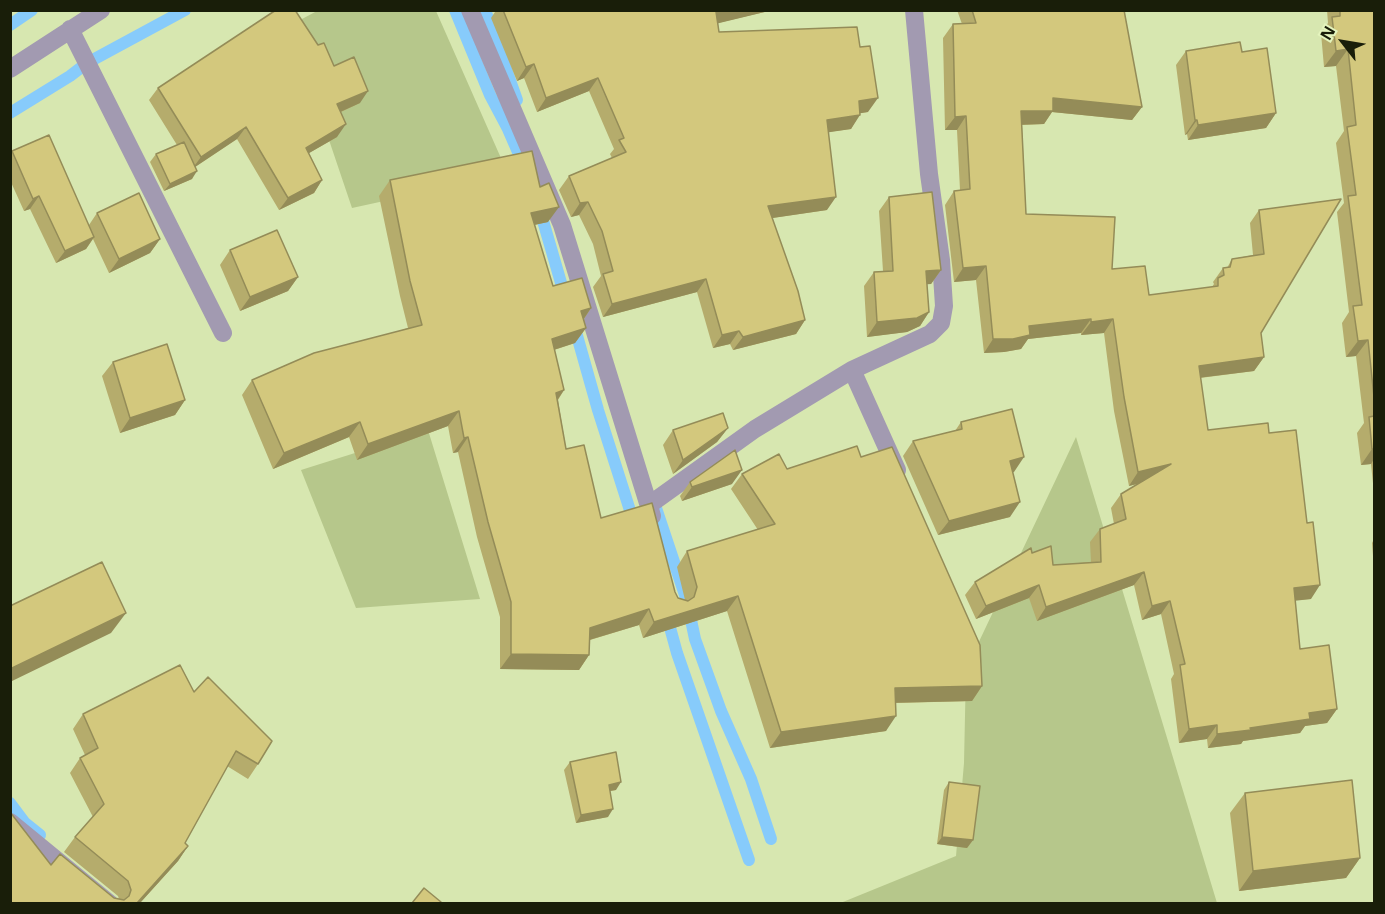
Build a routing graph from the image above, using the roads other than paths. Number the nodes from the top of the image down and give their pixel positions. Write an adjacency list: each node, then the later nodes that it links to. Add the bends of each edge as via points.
1 (101, 10): 4 (street)
2 (470, 10): 9 (street, via 562,225)
3 (914, 10): 7 (street, via 944,306 941,323 930,334)
4 (70, 29): 5 (street); 6 (street)
5 (10, 69)
6 (223, 333)
7 (852, 370): 8 (street); 9 (street, via 724,449)
8 (905, 487)
9 (650, 505): 10 (street)
10 (658, 538)
11 (10, 822): 12 (street)
12 (110, 903)

